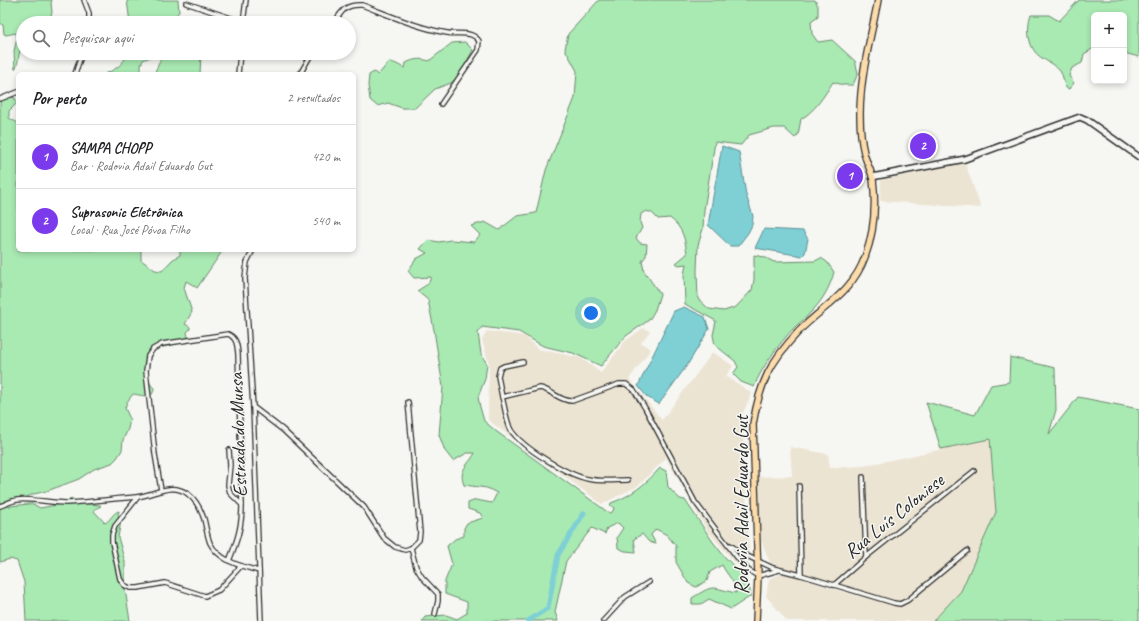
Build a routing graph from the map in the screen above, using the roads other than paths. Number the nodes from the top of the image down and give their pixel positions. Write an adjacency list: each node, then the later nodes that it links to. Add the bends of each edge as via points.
1 (84, 0): 5 (street)
2 (246, 0): 7 (street)
3 (878, 0): 19 (main road, Rodovia Adail Eduardo Gut, via 865,67 860,114 864,154)
4 (186, 3): 6 (street)
5 (89, 16)
6 (225, 16)
7 (244, 16)
8 (339, 16): 17 (street, via 349,6 362,5 422,26 477,38 478,50)
9 (80, 60): 12 (street)
10 (239, 60): 13 (street)
11 (308, 60): 14 (street)
12 (76, 72)
13 (238, 72)
14 (301, 72)
15 (16, 93): 16 (street)
16 (0, 99)
17 (440, 104)
18 (1139, 157): 19 (street, via 1087,120 1080,118 954,162)
19 (872, 178): 39 (main road, Rodovia Adail Eduardo Gut, via 873,221 860,269 838,297 800,330 773,363 761,387 753,424)
20 (252, 252): 24 (street, Estrada do Mursa, via 247,262 245,278)
21 (523, 362): 22 (street, via 500,368 498,376)
22 (502, 397): 28 (street, via 511,429 518,439 540,455 566,472 590,480); 34 (street, via 544,388 563,400 572,400 626,384 634,390 645,408 695,502)
23 (408, 402): 35 (street, via 420,532 419,540)
24 (253, 408): 35 (street, via 283,430 364,507 384,538 395,547 405,550); 42 (street, Estrada do Mursa)
25 (229, 450): 32 (street, via 228,485 230,493)
26 (974, 471): 37 (street, Rua Luís Coloniese)
27 (863, 477): 37 (street)
28 (628, 480)
29 (799, 486): 43 (street)
30 (161, 490): 31 (street); 32 (street, via 146,372 148,356 153,349 162,344 228,334 236,341 238,354); 38 (street, via 179,489 190,495 201,510 211,544)
31 (138, 497): 33 (street, via 61,503 18,500); 40 (street, via 115,526 112,535 120,579 124,585 138,588 165,583 205,596 219,590)
32 (242, 505): 38 (street, via 240,535)
33 (0, 506)
34 (726, 542): 39 (street); 44 (street, via 742,564)
35 (411, 548): 47 (street, via 416,567 438,594)
36 (967, 550): 46 (street, via 905,603 894,604)
37 (866, 557): 46 (street, Rua Luís Coloniese)
38 (229, 561): 40 (street)
39 (757, 561): 41 (street); 44 (main road, Rodovia Adail Eduardo Gut)
40 (241, 566): 42 (street)
41 (779, 570): 43 (street); 44 (street)
42 (259, 571): 48 (street, Estrada do Mursa)
43 (801, 575): 46 (street)
44 (758, 576): 50 (main road, Rodovia Adail Eduardo Gut)
45 (649, 582): 49 (street, via 625,598)
46 (834, 585)
47 (435, 614)
48 (261, 621)
49 (603, 621)
50 (756, 621)

